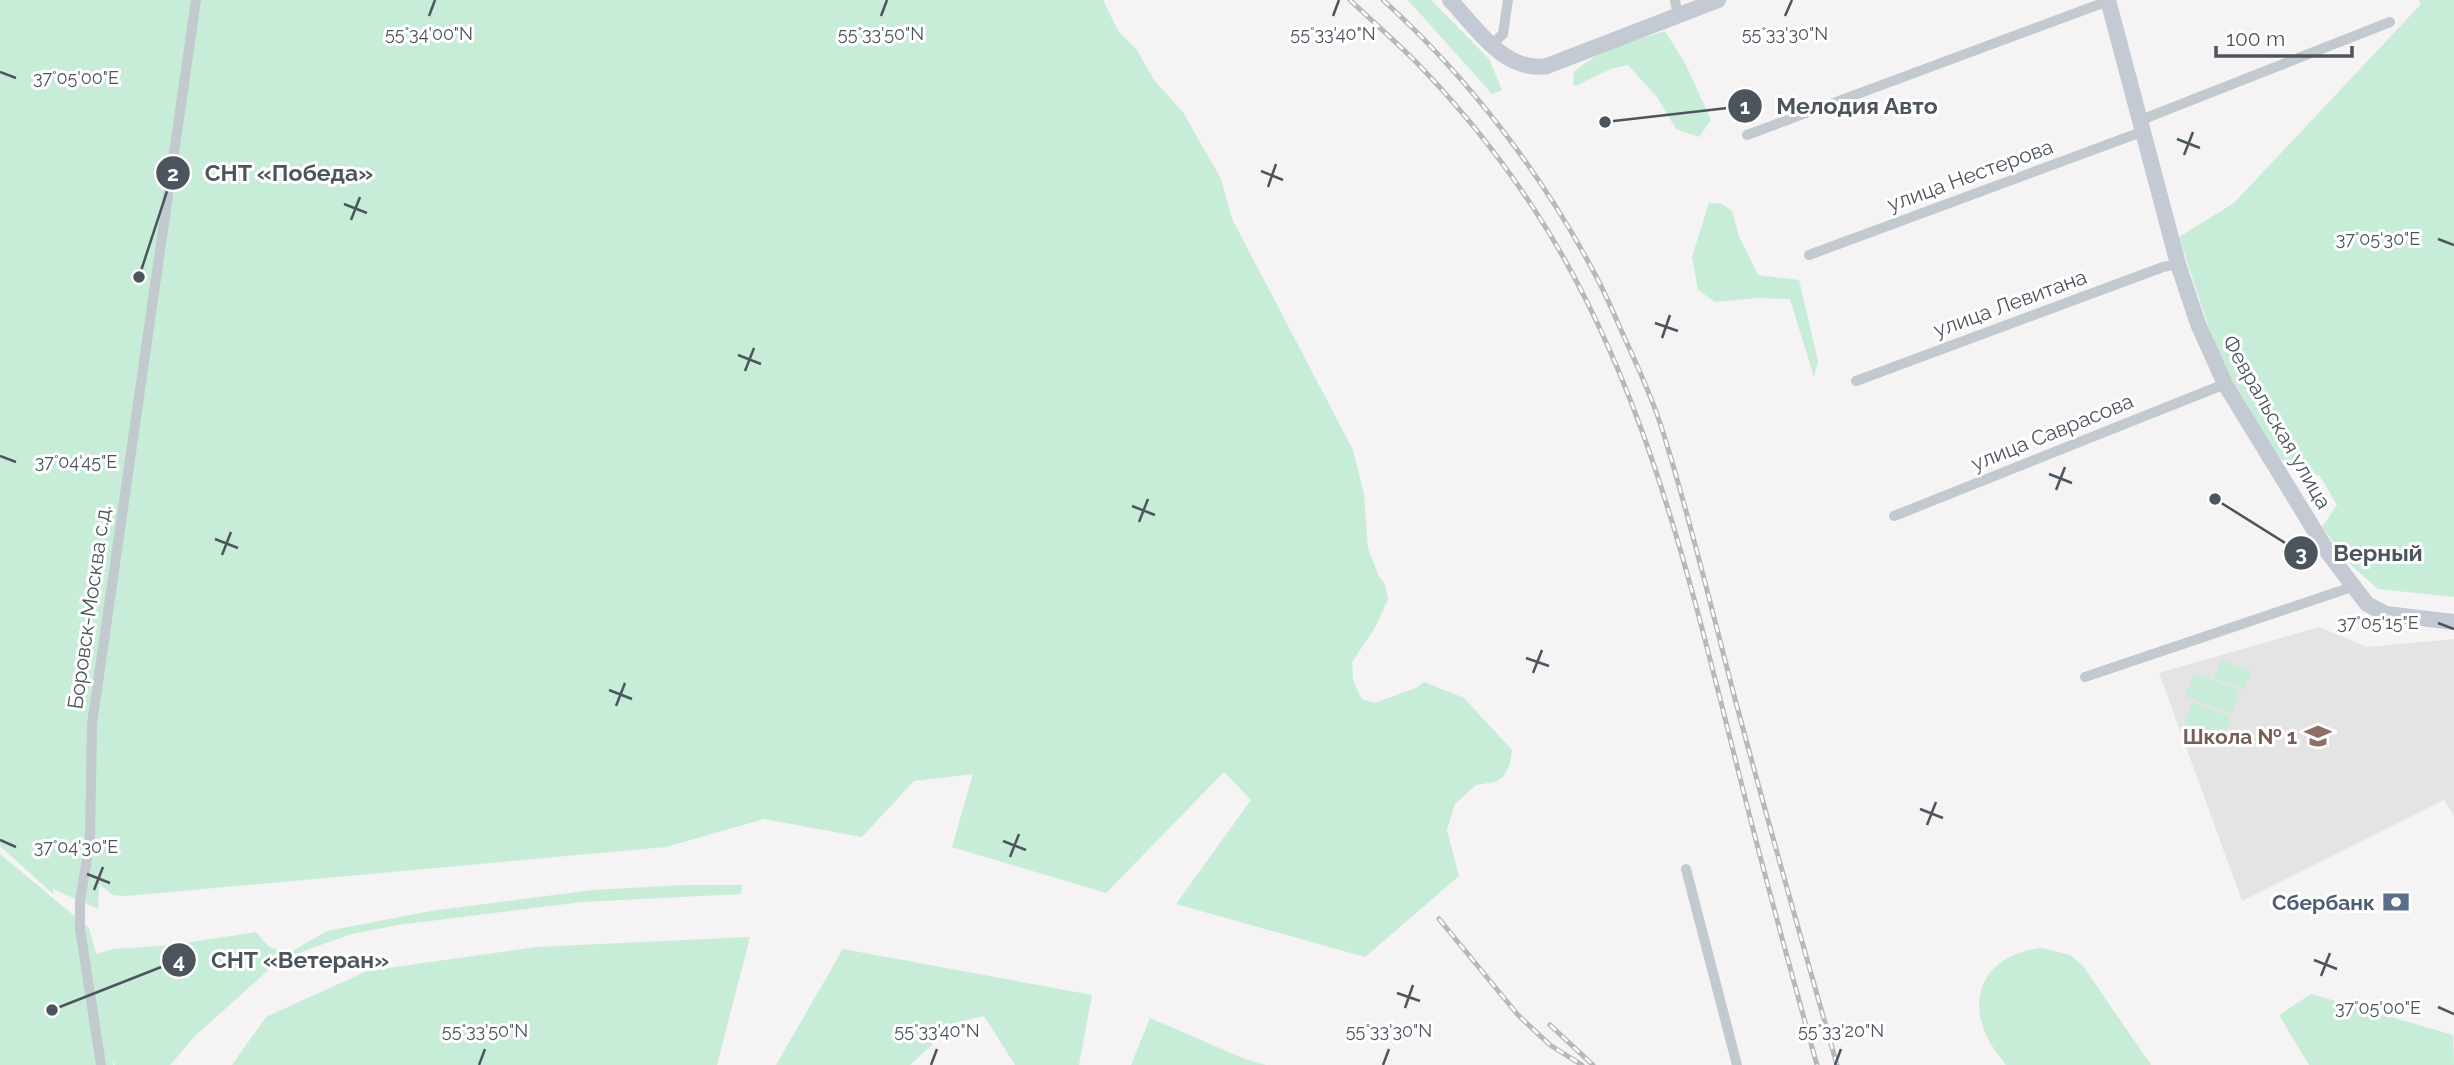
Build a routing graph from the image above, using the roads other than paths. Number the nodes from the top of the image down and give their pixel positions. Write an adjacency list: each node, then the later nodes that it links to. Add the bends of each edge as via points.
1 (196, 0): 20 (street, Боровск-Москва с.д., via 92,724 90,840 80,929)
2 (1450, 0): 8 (main road)
3 (1507, 0): 8 (street, via 1503,34)
4 (1718, 0): 6 (main road)
5 (2108, 1): 9 (main road, Февральская улица); 10 (street)
6 (1676, 8): 8 (main road, via 1547,66 1515,63)
7 (2390, 22): 9 (street, улица Нестерова)
8 (1492, 44)
9 (2142, 125): 11 (street, улица Нестерова); 12 (main road, Февральская улица)
10 (1747, 135)
11 (1810, 255)
12 (2178, 264): 13 (street, улица Левитана); 14 (main road, Февральская улица)
13 (1856, 381)
14 (2225, 384): 15 (street, улица Саврасова); 16 (main road, Февральская улица)
15 (1894, 516)
16 (2352, 587): 17 (main road, Февральская улица, via 2367,604 2386,614); 18 (street)
17 (2454, 622)
18 (2085, 677)
19 (1686, 869): 21 (street)
20 (101, 1065)
21 (1737, 1065)

